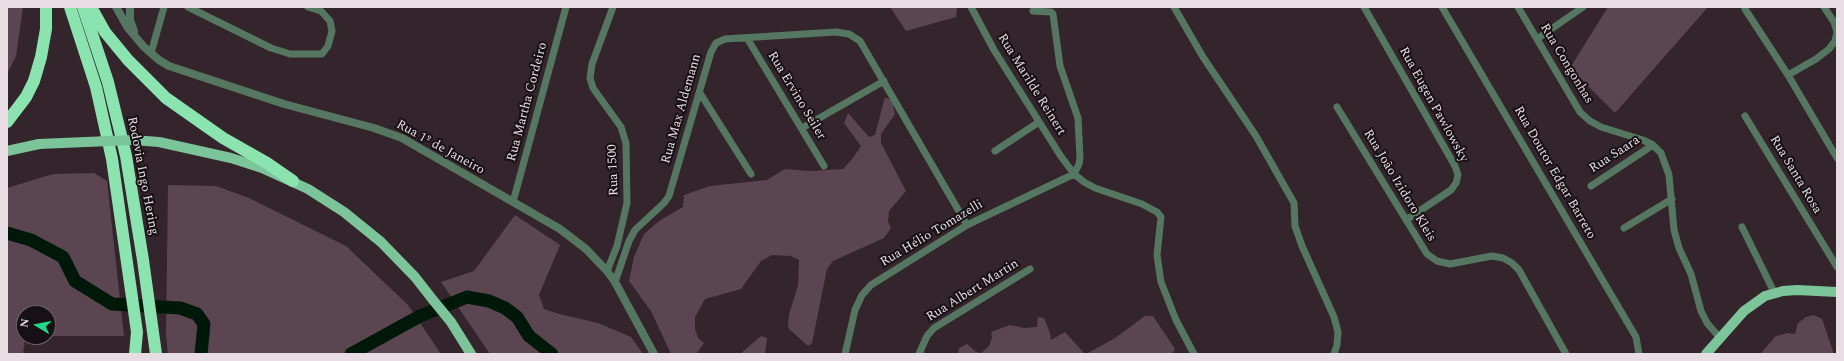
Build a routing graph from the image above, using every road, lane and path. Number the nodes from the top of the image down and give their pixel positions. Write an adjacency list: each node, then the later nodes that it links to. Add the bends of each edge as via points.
1 (46, 7): 30 (highway, via 46,29 34,81 26,97)
2 (70, 7): 55 (highway, Rodovia Ingo Hering, via 88,59 105,124 138,332)
3 (83, 7): 56 (highway, Rodovia Ingo Hering, via 108,82 126,156)
4 (91, 7): 40 (highway, via 106,32 128,60 166,98 223,138)
5 (116, 7): 21 (street, Rua 1º de Janeiro)
6 (130, 7): 21 (street, Rua 1º de Janeiro, via 130,20)
7 (164, 7): 24 (street)
8 (188, 7): 9 (street, via 272,48 290,54 322,54 328,46 332,31 330,21 321,11)
9 (308, 7)
10 (566, 7): 43 (street, Rua Martha Cordeiro)
11 (613, 7): 50 (street, Rua 1500, via 592,64 590,78 593,88 621,127 626,143 627,203 617,246)
12 (971, 7): 31 (street, Rua Marilde Reinert, via 994,50)
13 (1174, 7): 62 (street, via 1207,64 1256,136 1294,203 1296,226 1302,246 1334,317 1338,332)
14 (1364, 7): 44 (street, Rua Eugen Pawlowsky, via 1458,174 1451,190)
15 (1442, 7): 64 (street, Rua Doutor Edgar Barreto, via 1636,337)
16 (1518, 7): 23 (street, Rua Congonhas)
17 (1583, 7): 23 (street)
18 (1824, 7): 25 (street, via 1837,32 1835,41 1816,59)
19 (1745, 9): 25 (street)
20 (1033, 11): 39 (street, via 1053,14 1060,66 1078,118 1080,158)
21 (136, 38): 24 (street, Rua 1º de Janeiro)
22 (747, 38): 26 (street, Rua Max Aldemann, via 836,32 849,34 860,41); 27 (street, Rua Max Aldemann, via 725,39 716,43 711,52); 32 (street, Rua Ervino Seiler)
23 (1537, 39): 33 (street, Rua Congonhas, via 1580,112 1590,121)
24 (151, 53): 43 (street, Rua 1º de Janeiro, via 179,70 402,138)
25 (1788, 75): 36 (street)
26 (884, 81): 32 (street); 45 (street, Rua Max Aldemann)
27 (700, 94): 38 (street); 51 (street, Rua Max Aldemann, via 669,196 635,230)
28 (1337, 107): 44 (street, Rua João Izidoro Kleis)
29 (1745, 116): 48 (street, Rua Santa Rosa)
30 (7, 122)
31 (1039, 122): 35 (street); 39 (street, Rua Marilde Reinert)
32 (802, 128): 37 (street, Rua Ervino Seiler)
33 (1653, 145): 41 (street, Rua Saara); 42 (street, via 1661,153 1666,164)
34 (7, 151): 40 (main road, bridge, via 39,144 133,140 159,142 231,158)
35 (995, 151)
36 (1837, 158)
37 (824, 166)
38 (751, 174)
39 (1074, 174): 45 (street, Rua Hélio Tomazelli); 61 (street, via 1095,188 1142,204 1157,212 1161,222 1157,255 1161,282 1176,320)
40 (293, 181): 57 (main road, via 344,212 381,242 415,277 451,322)
41 (1591, 186)
42 (1672, 199): 47 (street); 54 (street, via 1674,230 1691,274 1701,311)
43 (513, 202): 50 (street, Rua 1º de Janeiro, via 560,229)
44 (1406, 220): 63 (street, Rua João Izidoro Kleis, via 1426,254 1437,261 1450,264 1492,256 1512,263 1519,270)
45 (967, 225): 59 (street, Rua Hélio Tomazelli, via 871,285 862,295 856,310)
46 (1742, 227): 52 (street)
47 (1624, 228)
48 (1837, 267)
49 (1030, 270): 60 (street, Rua Albert Martin, via 934,328 927,336)
50 (607, 271): 51 (street, Rua 1º de Janeiro)
51 (615, 282): 58 (street, Rua 1º de Janeiro)
52 (1774, 292): 53 (main road); 54 (main road, via 1744,311)
53 (1837, 292)
54 (1720, 338): 65 (main road)
55 (135, 354)
56 (156, 354)
57 (471, 354)
58 (654, 354)
59 (845, 354)
60 (919, 354)
61 (1194, 354)
62 (1334, 354)
63 (1566, 354)
64 (1639, 354)
65 (1706, 354)

